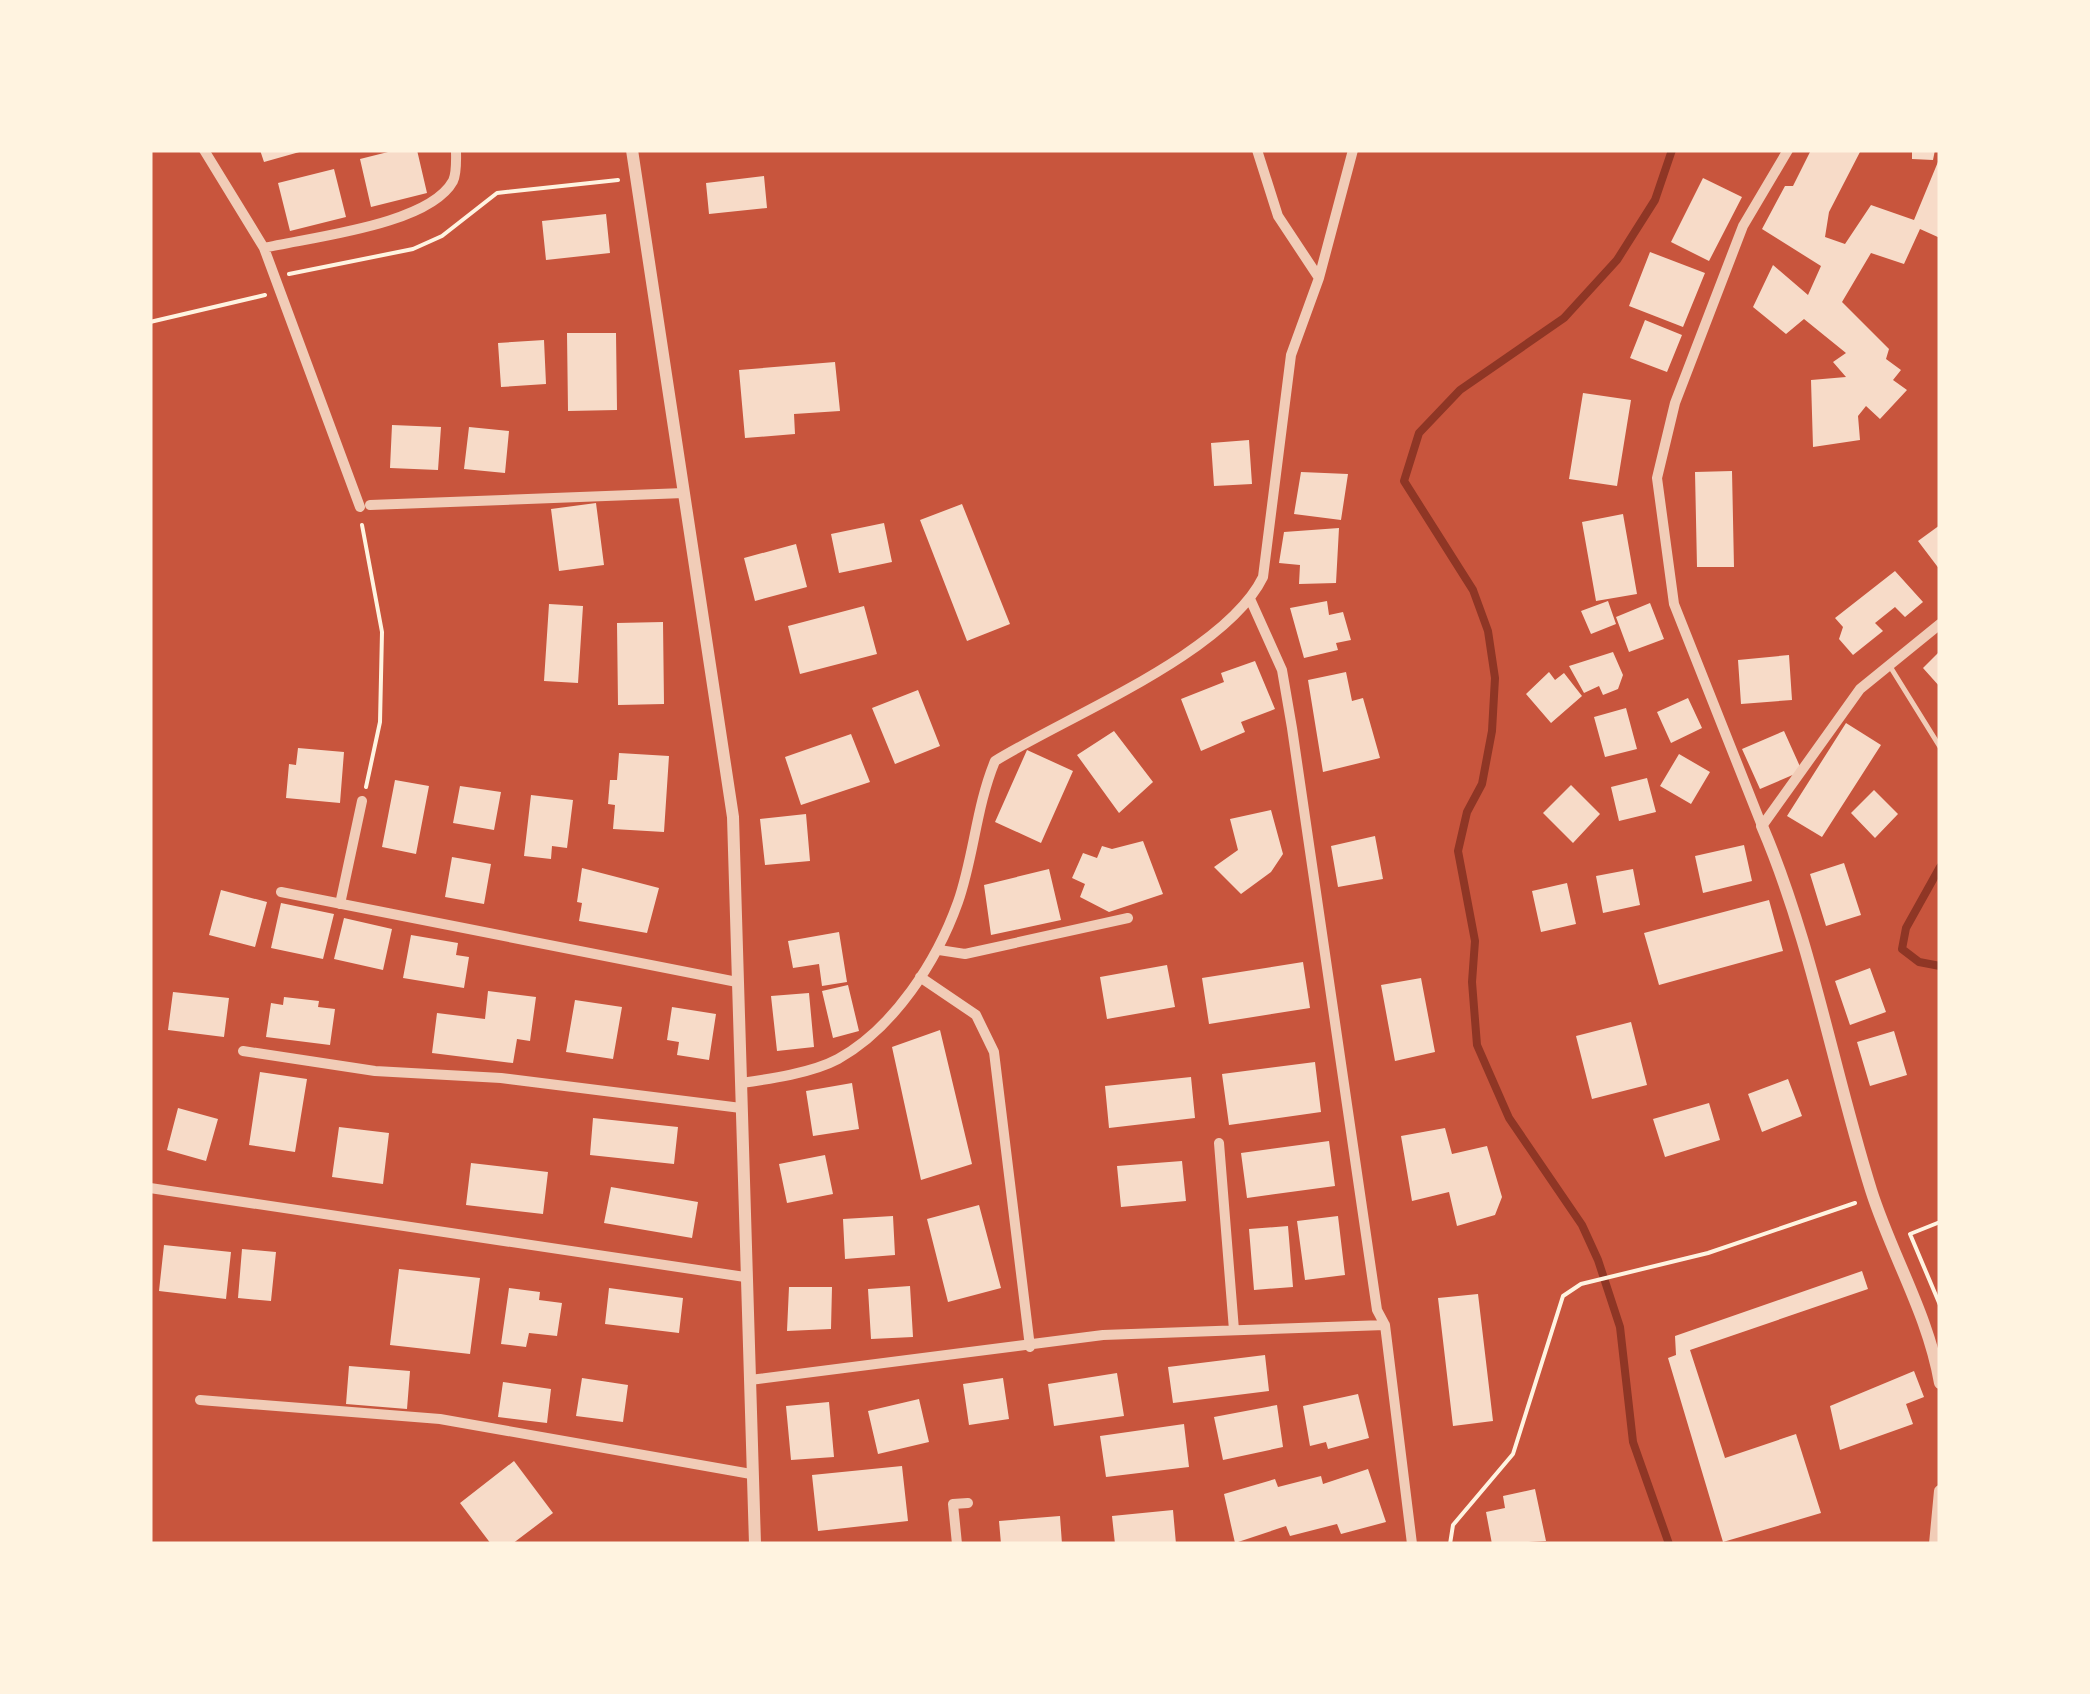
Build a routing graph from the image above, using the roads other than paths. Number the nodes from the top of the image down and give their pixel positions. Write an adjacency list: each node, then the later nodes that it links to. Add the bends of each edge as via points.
1 (204, 150): 7 (street)
2 (456, 150): 7 (street, via 455,178 415,213)
3 (632, 150): 9 (street)
4 (1258, 150): 8 (street, via 1278,216)
5 (1354, 150): 8 (street)
6 (1788, 150): 15 (street, via 1743,226 1675,403 1657,478 1674,604)
7 (264, 248): 9 (street, via 365,506)
8 (1319, 278): 10 (street, via 1291,355 1262,577)
9 (684, 493): 21 (street, via 734,817)
10 (1251, 601): 19 (street, via 1200,647 994,761); 28 (street, via 1282,670)
11 (1940, 624): 12 (street)
12 (1889, 666): 13 (lane); 15 (street, via 1860,689)
13 (1940, 747)
14 (362, 801): 17 (street)
15 (1762, 826): 32 (street, via 1790,892 1873,1196 1932,1336)
16 (282, 892): 17 (street)
17 (340, 904): 21 (street)
18 (1128, 918): 19 (street, via 965,954)
19 (939, 950): 20 (street)
20 (920, 978): 23 (street, via 881,1024 835,1060); 30 (street, via 976,1015 994,1052)
21 (736, 982): 23 (street)
22 (243, 1051): 24 (street, via 347,1068 501,1078)
23 (741, 1082): 24 (street)
24 (741, 1108): 27 (street)
25 (1219, 1144): 29 (street)
26 (150, 1188): 27 (street)
27 (745, 1277): 31 (street)
28 (1385, 1325): 29 (street); 39 (street)
29 (1234, 1330): 30 (street, via 1103,1335)
30 (1030, 1347): 31 (street)
31 (750, 1380): 34 (street)
32 (1940, 1383)
33 (200, 1400): 34 (street, via 440,1419)
34 (752, 1474): 37 (street)
35 (1940, 1492): 40 (street)
36 (968, 1503): 38 (street, via 953,1504)
37 (755, 1544)
38 (958, 1544)
39 (1412, 1544)
40 (1935, 1544)

